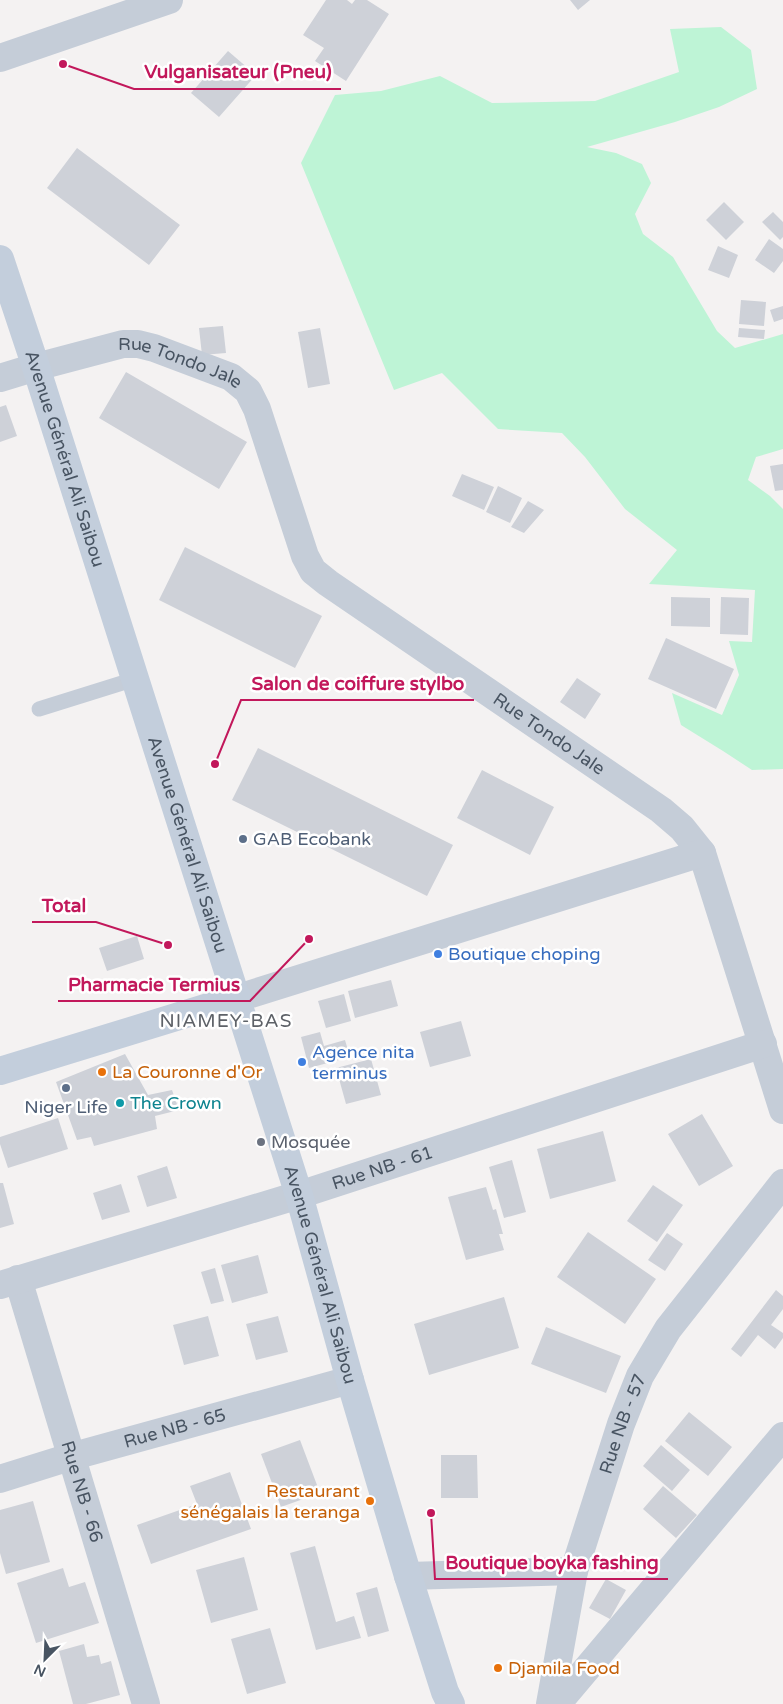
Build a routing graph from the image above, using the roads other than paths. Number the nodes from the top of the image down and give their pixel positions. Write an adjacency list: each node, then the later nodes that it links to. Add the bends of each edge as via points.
1 (168, 0): 2 (street)
2 (0, 58)
3 (0, 259): 4 (street, Avenue Général Ali Saibou)
4 (36, 367): 5 (street, Rue Tondo Jale); 6 (street, Avenue Général Ali Saibou); 8 (street, Rue Tondo Jale, via 123,344 138,344 230,377 248,391 257,408 305,556 313,571 661,810 682,828)
5 (0, 378)
6 (135, 678): 7 (lane); 9 (street, Avenue Général Ali Saibou)
7 (39, 709)
8 (702, 853): 9 (street); 10 (street, Rue Tondo Jale)
9 (238, 998): 11 (street); 14 (street, Avenue Général Ali Saibou)
10 (763, 1044): 12 (street, Rue Tondo Jale); 14 (street, Rue NB - 61)
11 (0, 1071)
12 (783, 1110)
13 (783, 1184): 20 (street, Rue NB - 57, via 668,1329 640,1376 621,1424)
14 (299, 1194): 15 (street, Rue NB - 61); 16 (street, Avenue Général Ali Saibou)
15 (9, 1282): 18 (street, Rue NB - 66)
16 (350, 1380): 18 (street, Rue NB - 65); 21 (street, Avenue Général Ali Saibou)
17 (783, 1436): 25 (street)
18 (70, 1457): 19 (street, Rue NB - 65); 23 (street, Rue NB - 66)
19 (0, 1479)
20 (574, 1570): 21 (street); 24 (street, Rue NB - 57)
21 (408, 1576): 22 (street, Avenue Général Ali Saibou)
22 (447, 1700)
23 (146, 1704)
24 (550, 1704)
25 (556, 1704)

